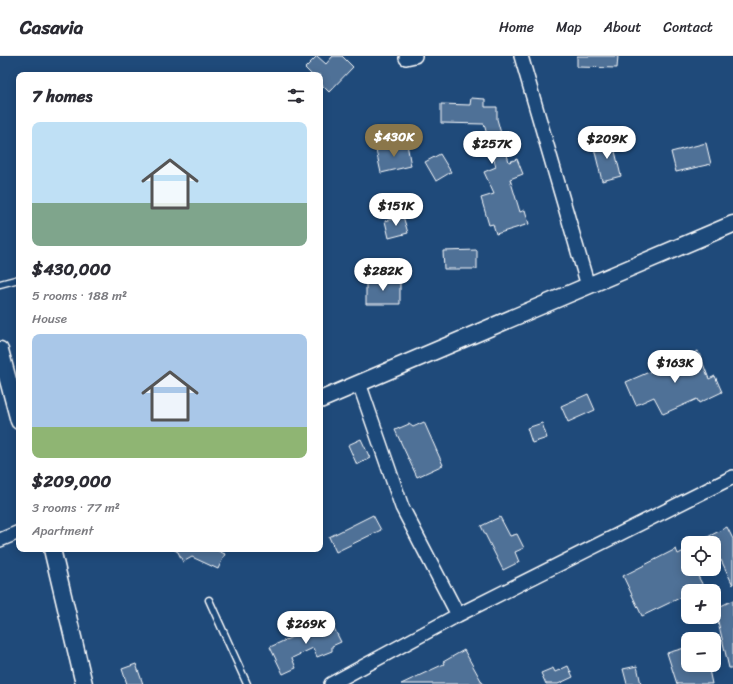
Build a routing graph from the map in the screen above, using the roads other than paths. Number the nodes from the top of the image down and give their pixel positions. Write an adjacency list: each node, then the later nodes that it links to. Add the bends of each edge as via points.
1 (521, 56): 5 (street)
2 (733, 224): 5 (street)
3 (16, 280): 4 (lane)
4 (0, 284)
5 (588, 286): 7 (street)
6 (0, 350): 9 (street)
7 (359, 383): 8 (street); 15 (street, via 402,507)
8 (323, 399)
9 (16, 410)
10 (733, 477): 15 (street)
11 (16, 533): 12 (street)
12 (0, 540)
13 (53, 552): 16 (street)
14 (209, 600): 17 (lane)
15 (458, 615): 18 (street)
16 (84, 684)
17 (247, 684)
18 (331, 684)

